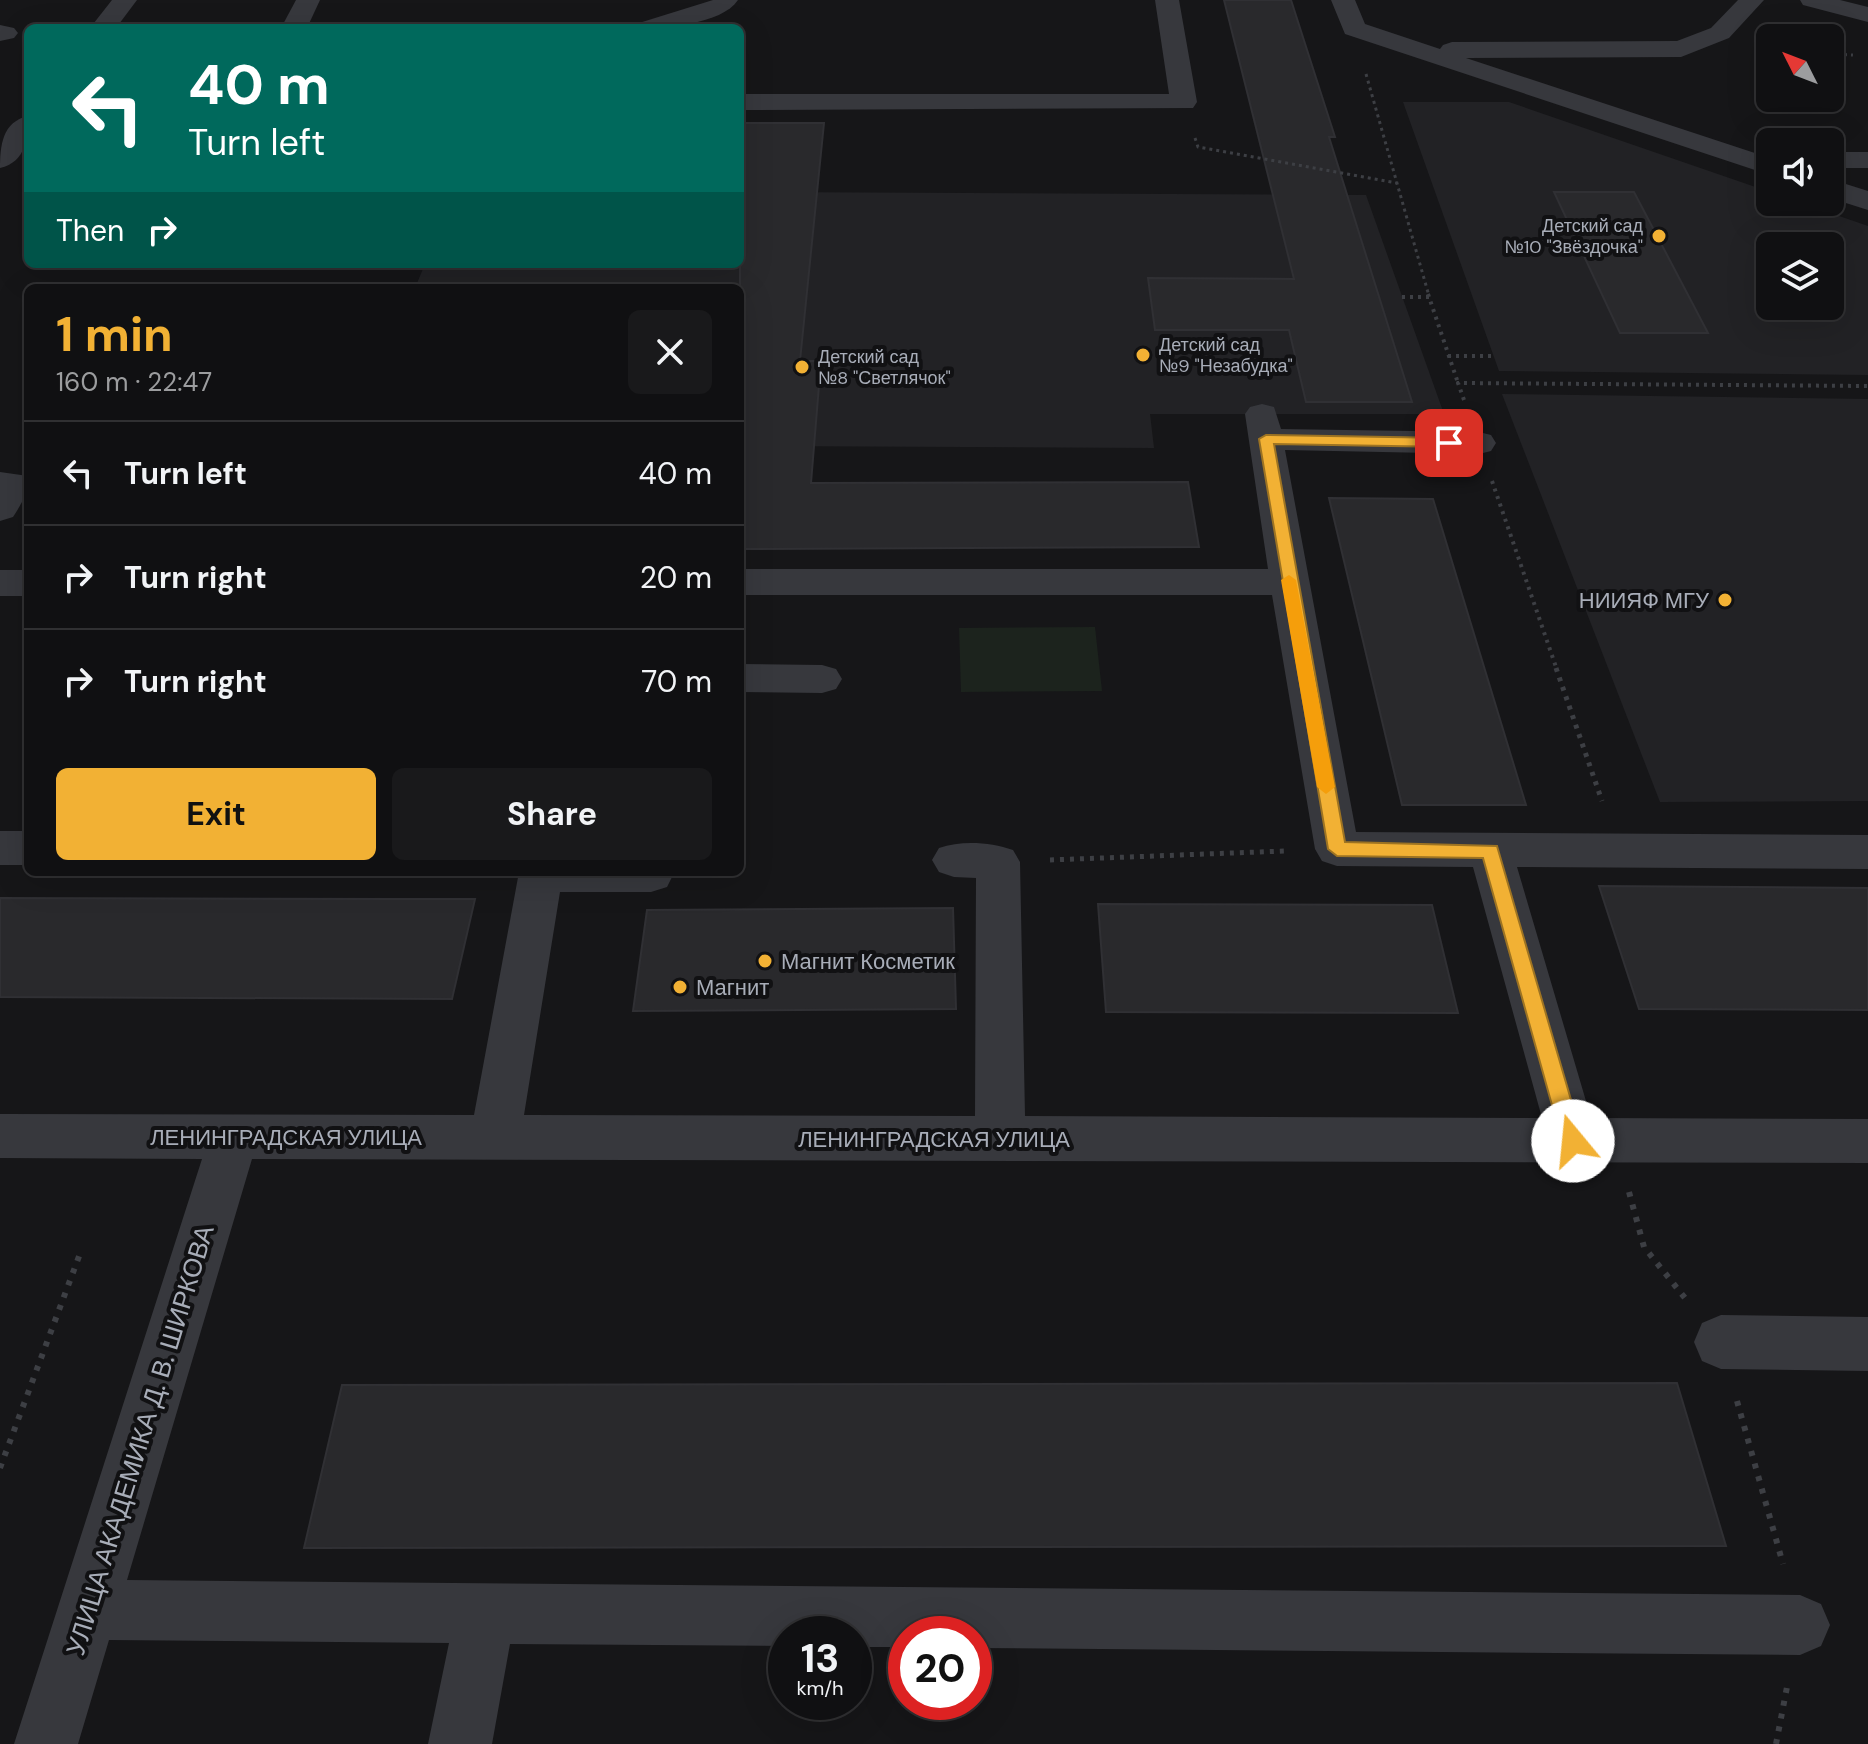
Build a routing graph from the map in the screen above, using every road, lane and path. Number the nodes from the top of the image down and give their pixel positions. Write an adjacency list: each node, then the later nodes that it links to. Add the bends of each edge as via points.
1 (125, 0): 9 (street)
2 (308, 0): 10 (street)
3 (726, 0): 11 (street)
4 (1167, 0): 17 (street)
5 (1343, 0): 12 (street)
6 (1752, 0): 13 (street, via 1720,33 1681,49)
7 (1812, 0): 8 (street)
8 (1868, 15)
9 (106, 24)
10 (296, 24)
11 (661, 24)
12 (1354, 29): 13 (street); 24 (path)
13 (1417, 50): 21 (street)
14 (1844, 55): 15 (path)
15 (1855, 55)
16 (744, 102): 17 (street)
17 (1184, 102): 24 (path, via 1198,147)
18 (24, 130): 22 (street)
19 (1844, 160): 20 (street)
20 (1868, 160)
21 (1756, 161)
22 (0, 163): 23 (street)
23 (24, 166)
24 (1397, 183): 28 (path)
25 (1844, 193): 26 (street)
26 (1868, 201)
27 (1402, 297): 28 (path)
28 (1429, 297): 29 (path)
29 (1448, 356): 30 (path); 31 (path)
30 (1493, 356)
31 (1458, 383): 32 (path); 33 (path)
32 (1868, 386)
33 (1479, 443): 35 (street, via 1264,427); 44 (path)
34 (744, 582): 35 (street)
35 (1289, 582): 42 (street)
36 (0, 583): 37 (street)
37 (24, 583)
38 (744, 678): 39 (street)
39 (822, 679)
40 (0, 848): 41 (street)
41 (24, 848)
42 (1337, 849): 43 (street); 46 (path)
43 (1490, 851): 44 (street); 52 (street)
44 (1619, 851): 45 (street)
45 (1868, 852)
46 (976, 861): 51 (street)
47 (541, 876): 50 (street)
48 (0, 1136): 49 (street, ЛЕНИНГРАДСКАЯ УЛИЦА)
49 (234, 1136): 50 (street, ЛЕНИНГРАДСКАЯ УЛИЦА); 58 (street, УЛИЦА АКАДЕМИКА Д. В. ШИРКОВА)
50 (495, 1137): 51 (street, ЛЕНИНГРАДСКАЯ УЛИЦА)
51 (1000, 1139): 52 (street, ЛЕНИНГРАДСКАЯ УЛИЦА)
52 (1593, 1141): 53 (street, ЛЕНИНГРАДСКАЯ УЛИЦА); 55 (path, via 1644,1247)
53 (1868, 1141)
54 (81, 1251): 57 (path)
55 (1721, 1342): 56 (street); 60 (path)
56 (1868, 1344)
57 (0, 1468)
58 (88, 1610): 59 (street); 61 (street, УЛИЦА АКАДЕМИКА Д. В. ШИРКОВА)
59 (485, 1613): 60 (street); 62 (street)
60 (1800, 1625): 63 (path)
61 (46, 1744)
62 (460, 1744)
63 (1776, 1744)

